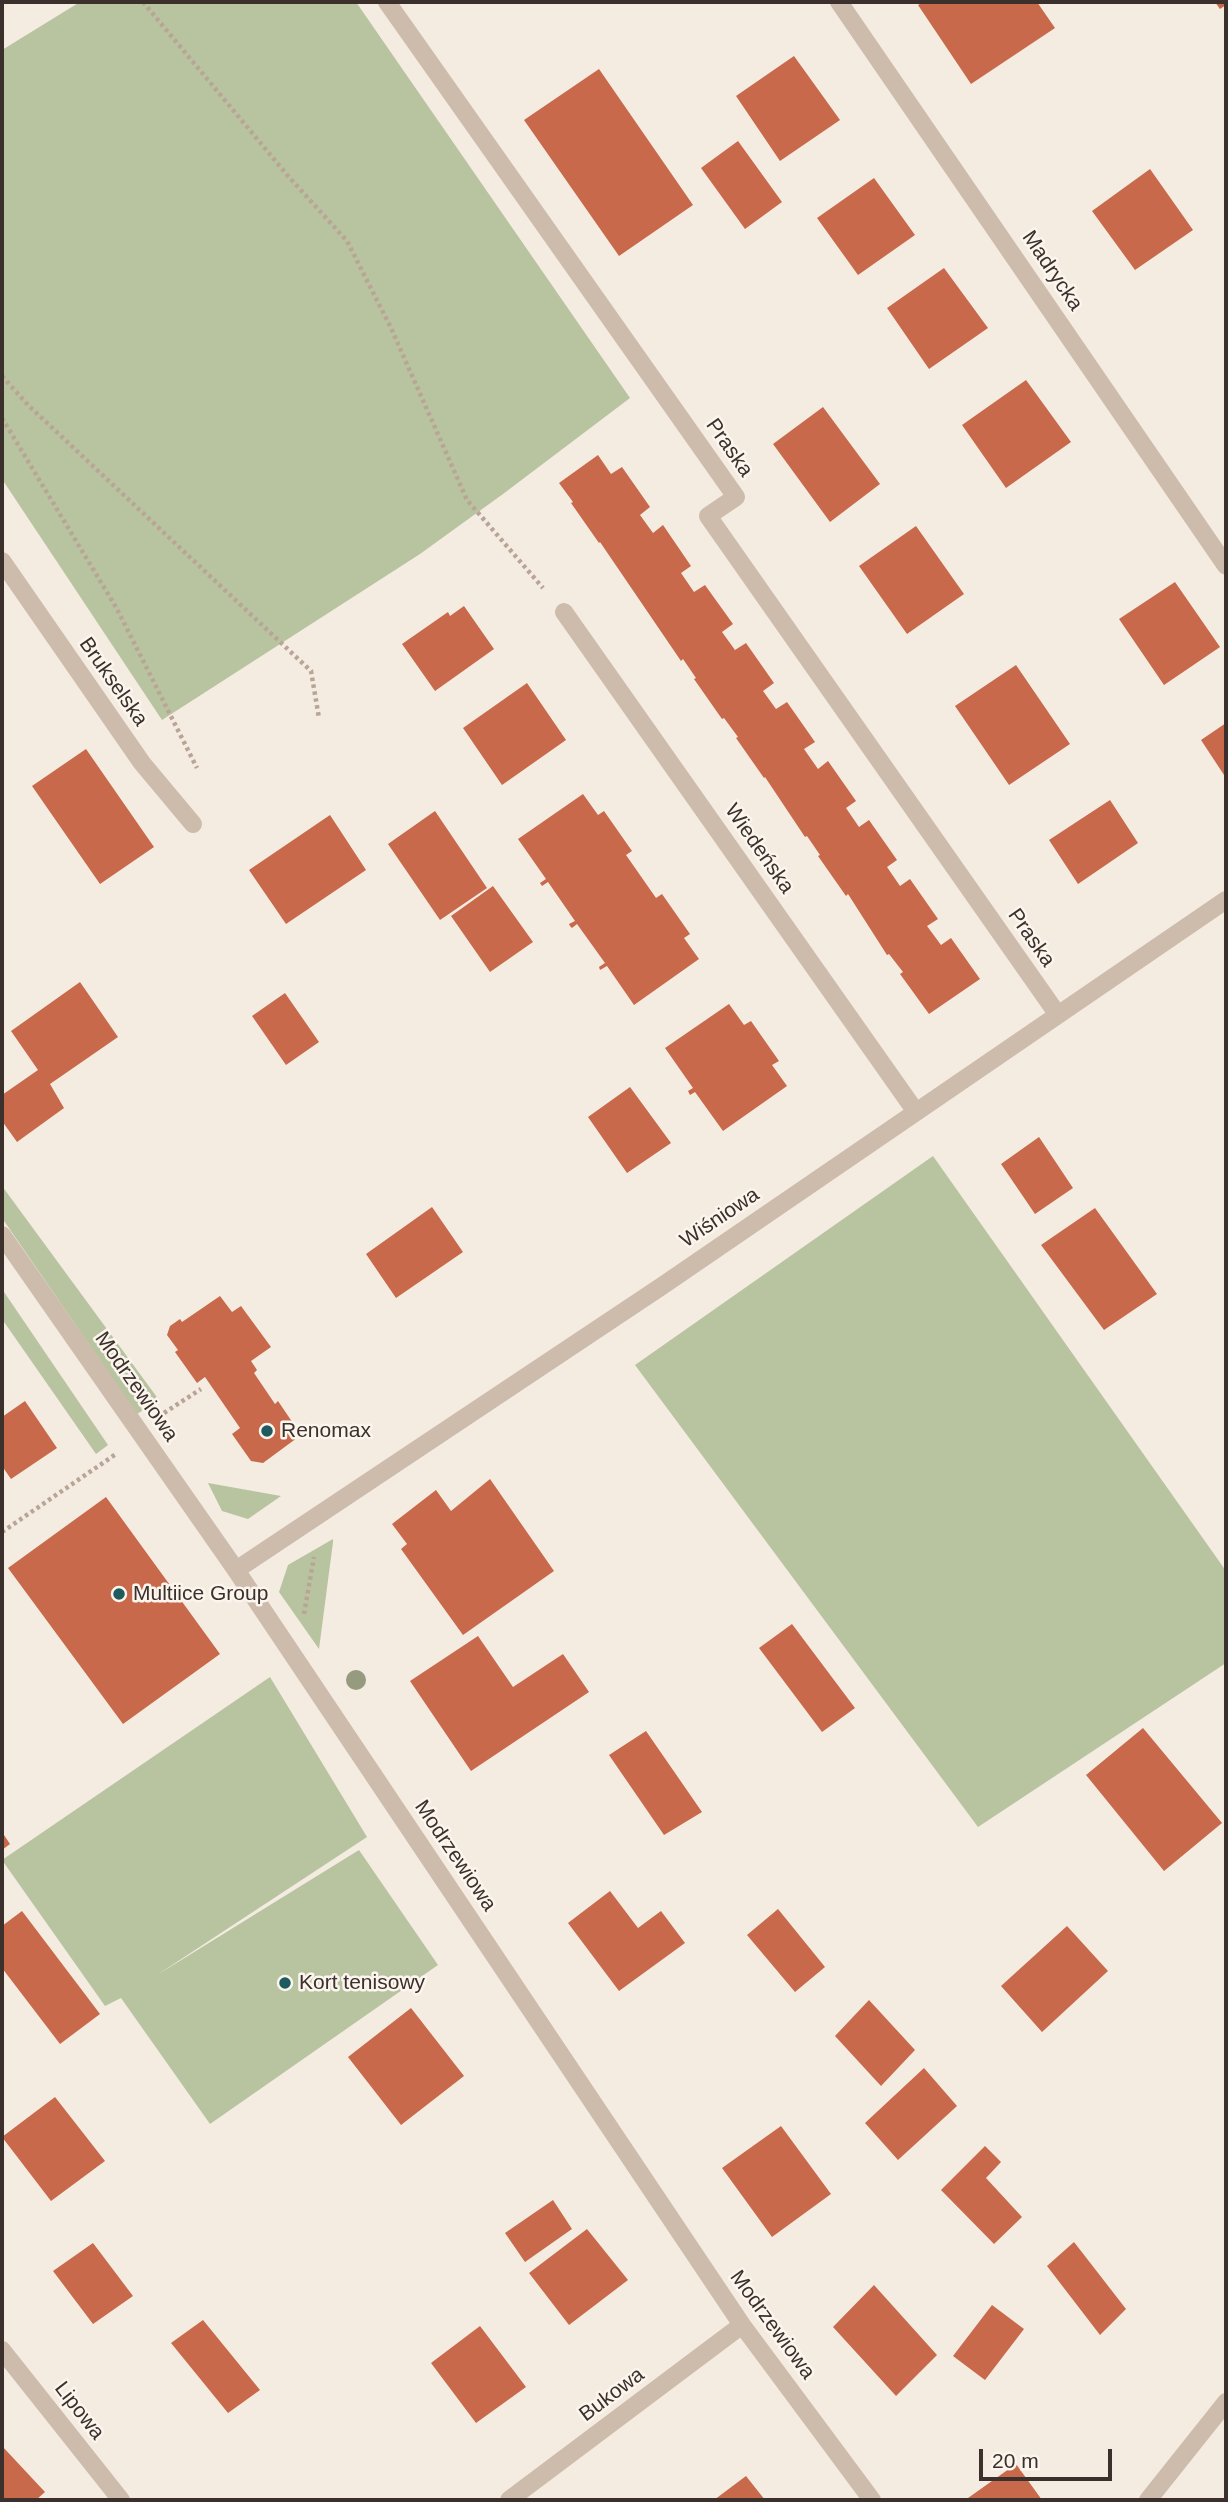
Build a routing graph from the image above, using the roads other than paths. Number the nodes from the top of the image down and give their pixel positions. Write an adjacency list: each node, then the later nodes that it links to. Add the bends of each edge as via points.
1 (387, 2): 8 (street, Praska, via 736,497 708,516)
2 (839, 2): 4 (street, Madrycka)
3 (2, 561): 6 (street, Brukselska, via 142,763)
4 (1226, 566)
5 (564, 612): 9 (street, Wiedeńska)
6 (193, 824)
7 (1226, 900): 8 (street, Wiśniowa)
8 (1058, 1015): 9 (street, Wiśniowa)
9 (916, 1112): 11 (street, Wiśniowa)
10 (2, 1235): 11 (street, Modrzewiowa)
11 (236, 1570): 12 (street, Modrzewiowa)
12 (742, 2325): 16 (street, Bukowa); 17 (street, Modrzewiowa)
13 (2, 2350): 15 (street, Lipowa)
14 (1226, 2402): 18 (street)
15 (121, 2500)
16 (509, 2500)
17 (872, 2500)
18 (1148, 2500)

